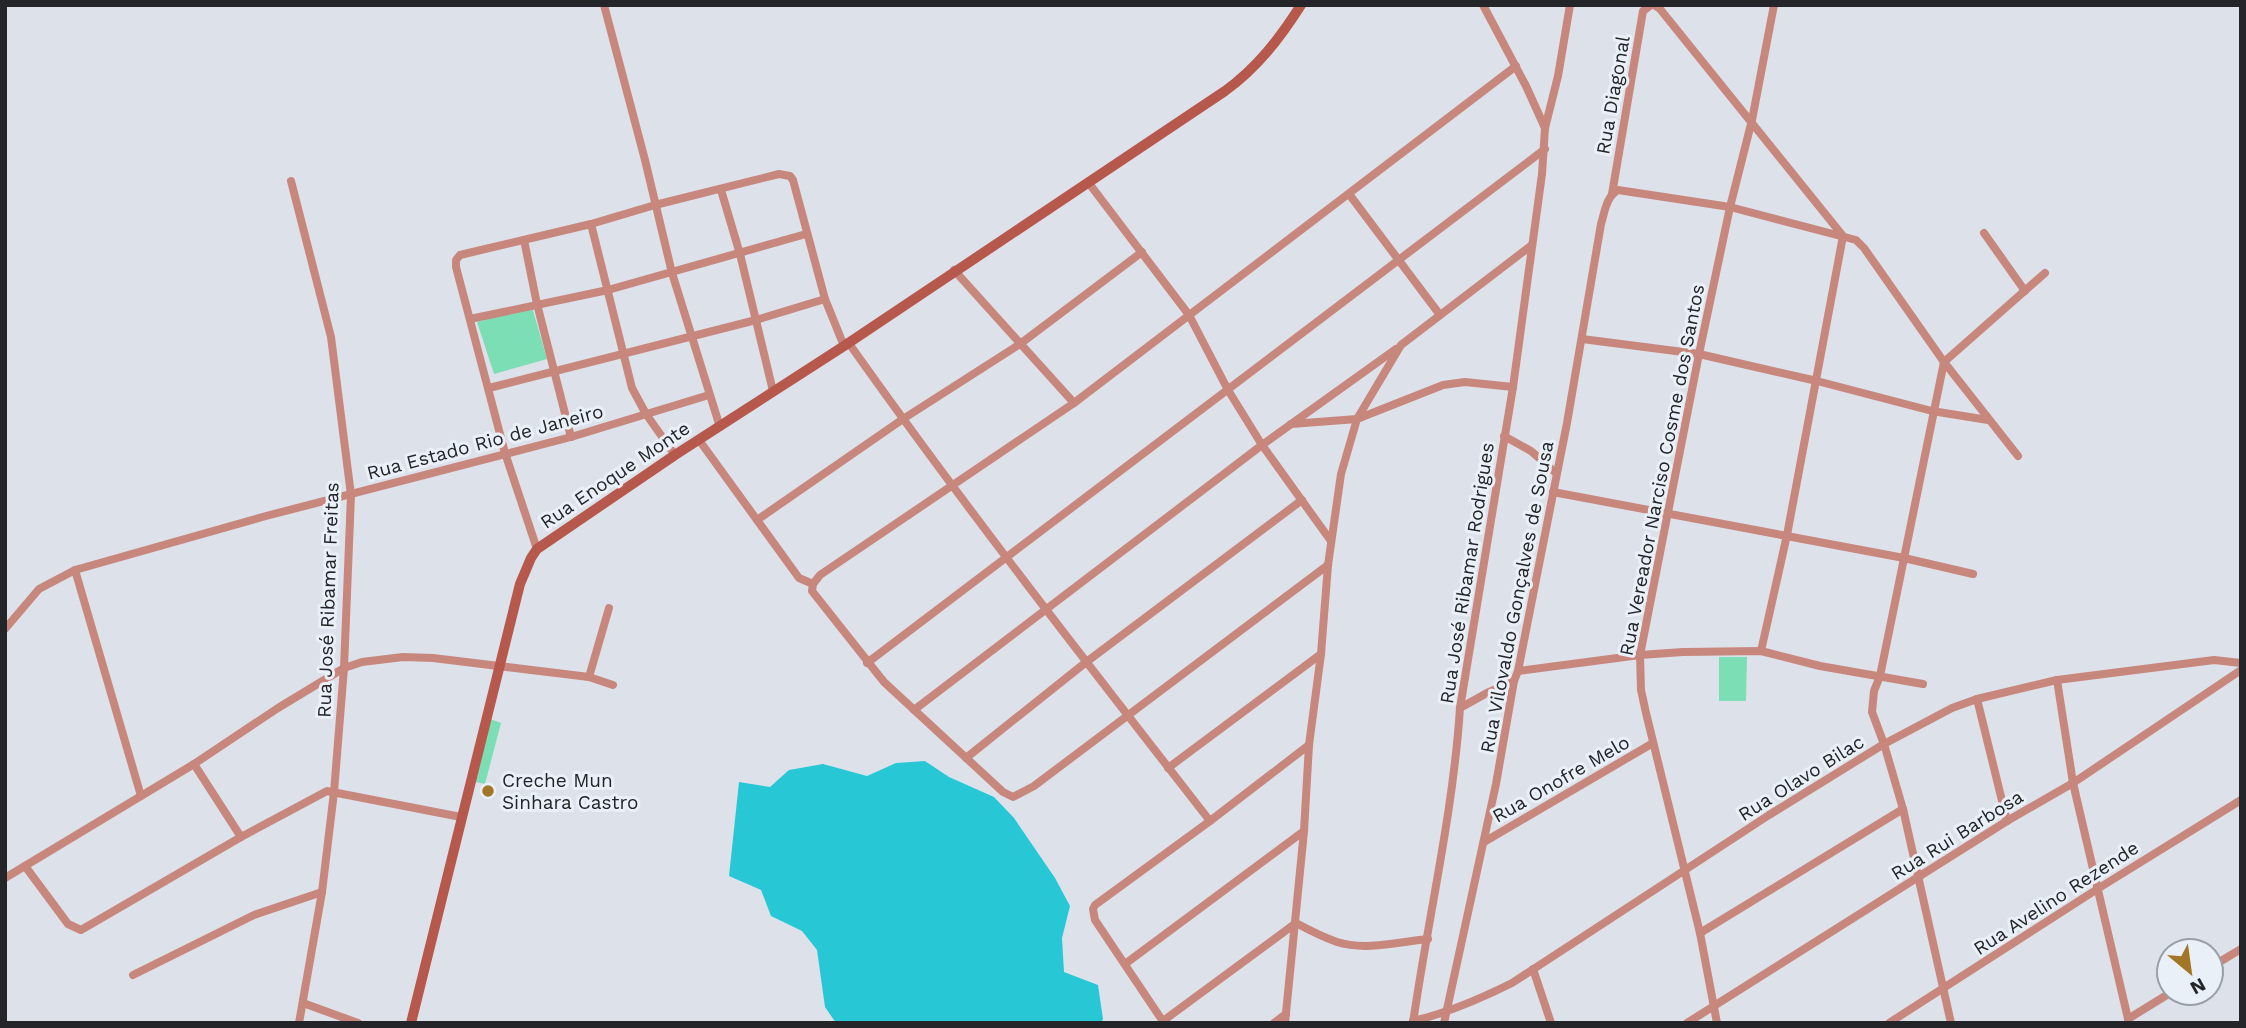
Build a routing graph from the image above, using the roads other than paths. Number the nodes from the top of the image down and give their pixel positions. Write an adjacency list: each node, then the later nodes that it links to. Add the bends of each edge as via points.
1 (604, 5): 16 (street)
2 (1301, 5): 12 (main road, Rua Enoque Monte, via 1274,46 1244,78)
3 (1483, 5): 7 (street)
4 (1570, 5): 9 (street)
5 (1653, 5): 8 (street, Rua Diagonal); 15 (street, Rua Diagonal, via 1643,11)
6 (1773, 5): 8 (street, Rua Vereador Narciso Cosme dos Santos)
7 (1516, 66): 9 (street); 14 (street)
8 (1752, 120): 17 (street, Rua Vereador Narciso Cosme dos Santos); 21 (street, Rua Diagonal)
9 (1545, 128): 10 (street, Rua José Ribamar Rodrigues)
10 (1545, 149): 23 (street, Rua José Ribamar Rodrigues); 26 (street)
11 (291, 181): 71 (street, Rua José Ribamar Freitas, via 331,337)
12 (1088, 182): 24 (street); 27 (main road, Rua Enoque Monte)
13 (721, 190): 16 (street); 20 (street, via 779,174 790,176); 25 (street)
14 (1349, 194): 26 (street); 34 (street)
15 (1612, 194): 17 (street, via 1628,191); 39 (street, Rua Vilovaldo Gonçalves de Sousa, via 1601,224)
16 (655, 205): 18 (street); 28 (street)
17 (1730, 207): 21 (street); 44 (street, Rua Vereador Narciso Cosme dos Santos)
18 (591, 224): 22 (street); 30 (street)
19 (1984, 233): 31 (street)
20 (806, 234): 25 (street); 32 (street)
21 (1843, 236): 45 (street, via 1864,248); 47 (street)
22 (524, 240): 33 (street); 36 (street, via 458,257 456,267)
23 (1532, 245): 35 (street); 48 (street, Rua José Ribamar Rodrigues)
24 (1142, 252): 34 (street); 41 (street)
25 (740, 254): 28 (street); 37 (street)
26 (1399, 260): 35 (street); 50 (street)
27 (954, 270): 40 (main road, Rua Enoque Monte); 41 (street)
28 (671, 273): 30 (street); 38 (street)
29 (2045, 273): 31 (street)
30 (607, 290): 33 (street); 43 (street)
31 (2025, 291): 45 (street)
32 (825, 299): 37 (street); 40 (street)
33 (537, 303): 36 (street); 46 (street)
34 (1189, 315): 50 (street); 53 (street)
35 (1440, 315): 42 (street)
36 (470, 319): 49 (street)
37 (756, 320): 38 (street); 51 (street)
38 (693, 336): 43 (street); 52 (street)
39 (1582, 339): 44 (street); 68 (street, Rua Vilovaldo Gonçalves de Sousa)
40 (846, 344): 51 (main road, Rua Enoque Monte); 56 (street)
41 (1020, 344): 53 (street); 56 (street)
42 (1401, 345): 57 (street); 59 (street)
43 (624, 354): 46 (street); 55 (street, via 632,388)
44 (1699, 354): 47 (street); 73 (street, Rua Vereador Narciso Cosme dos Santos)
45 (1944, 362): 54 (street); 58 (street)
46 (554, 373): 49 (street); 62 (street)
47 (1817, 381): 54 (street); 75 (street)
48 (1513, 387): 57 (street, via 1465,382 1443,385); 61 (street, Rua José Ribamar Rodrigues)
49 (489, 388): 65 (street)
50 (1228, 390): 64 (street); 78 (street)
51 (773, 391): 60 (main road, Rua Enoque Monte)
52 (709, 395): 55 (street, Rua Estado Rio de Janeiro); 60 (street)
53 (1074, 403): 69 (street)
54 (1932, 411): 58 (street); 79 (street)
55 (646, 414): 62 (street, Rua Estado Rio de Janeiro); 66 (street)
56 (903, 419): 69 (street); 74 (street)
57 (1357, 419): 59 (street); 76 (street, via 1341,474)
58 (1988, 420): 67 (street)
59 (1291, 424): 64 (street)
60 (720, 427): 63 (main road, Rua Enoque Monte)
61 (1504, 436): 68 (street); 104 (street, Rua José Ribamar Rodrigues)
62 (571, 437): 65 (street, Rua Estado Rio de Janeiro)
63 (699, 440): 66 (main road, Rua Enoque Monte); 74 (street)
64 (1262, 445): 72 (street); 85 (street)
65 (505, 453): 71 (street, Rua Estado Rio de Janeiro); 77 (street)
66 (675, 455): 77 (main road, Rua Enoque Monte)
67 (2018, 456)
68 (1556, 473): 70 (street, Rua Vilovaldo Gonçalves de Sousa)
69 (951, 486): 78 (street); 83 (street)
70 (1553, 492): 73 (street); 96 (street, Rua Vilovaldo Gonçalves de Sousa)
71 (351, 495): 81 (street, Rua Estado Rio de Janeiro); 94 (street, Rua José Ribamar Freitas)
72 (1302, 500): 76 (street); 91 (street)
73 (1668, 512): 75 (street); 89 (street, Rua Vereador Narciso Cosme dos Santos)
74 (757, 520): 83 (street, via 799,578)
75 (1787, 535): 79 (street); 87 (street)
76 (1331, 541): 80 (street)
77 (537, 549): 93 (main road, Rua Enoque Monte, via 520,584)
78 (1006, 558): 85 (street); 90 (street)
79 (1904, 558): 82 (street); 97 (street)
80 (1328, 565): 88 (street); 106 (street)
81 (75, 570): 86 (street, Rua Estado Rio de Janeiro, via 39,589); 115 (street)
82 (1973, 574)
83 (813, 584): 90 (street, via 814,596)
84 (609, 608): 98 (street)
85 (1047, 611): 91 (street); 105 (street)
86 (5, 629)
87 (1761, 651): 89 (street); 97 (street)
88 (1321, 654): 109 (street); 112 (street)
89 (1640, 655): 96 (street); 107 (street, Rua Vereador Narciso Cosme dos Santos, via 1641,690)
90 (867, 663): 105 (street)
91 (1085, 663): 106 (street); 110 (street)
92 (2241, 663): 99 (street, Rua Olavo Bilac, via 2214,660)
93 (499, 665): 94 (street, via 402,657); 98 (street); 118 (main road, Rua Enoque Monte)
94 (344, 668): 111 (street); 114 (street, Rua José Ribamar Freitas)
95 (2241, 670): 113 (street, Rua Rui Barbosa)
96 (1517, 671): 100 (street, Rua Vilovaldo Gonçalves de Sousa)
97 (1880, 676): 101 (street); 108 (street, via 1872,712)
98 (589, 677): 102 (street)
99 (2057, 680): 103 (street, Rua Olavo Bilac); 113 (street)
100 (1514, 681): 104 (street); 123 (street, Rua Vilovaldo Gonçalves de Sousa)
101 (1923, 684)
102 (612, 685)
103 (1977, 699): 108 (street, Rua Olavo Bilac); 120 (street)
104 (1460, 708): 132 (street, Rua José Ribamar Rodrigues)
105 (915, 710): 110 (street)
106 (1127, 716): 110 (street, via 1013,797); 112 (street)
107 (1653, 743): 123 (street, Rua Onofre Melo); 125 (street, Rua Vereador Narciso Cosme dos Santos)
108 (1885, 744): 117 (street); 125 (street, Rua Olavo Bilac)
109 (1309, 745): 119 (street); 121 (street)
110 (966, 758)
111 (194, 764): 115 (street); 122 (street)
112 (1168, 768): 119 (street)
113 (2073, 783): 120 (street, Rua Rui Barbosa); 128 (street)
114 (334, 792): 118 (street); 122 (street, via 322,793); 129 (street, Rua José Ribamar Freitas)
115 (141, 796): 124 (street)
116 (2241, 800): 128 (street, Rua Avelino Rezende)
117 (1903, 809): 126 (street); 131 (street)
118 (461, 817): 149 (main road, Rua Enoque Monte)
119 (1210, 821): 135 (street, via 1095,905 1095,920)
120 (2007, 821): 126 (street, Rua Rui Barbosa)
121 (1304, 831): 130 (street); 135 (street)
122 (240, 837): 124 (street, via 83,930 68,924)
123 (1484, 842): 142 (street, Rua Vilovaldo Gonçalves de Sousa)
124 (24, 866): 127 (street)
125 (1685, 870): 131 (street, Rua Vereador Narciso Cosme dos Santos); 136 (street, Rua Olavo Bilac)
126 (1919, 877): 138 (street); 141 (street, Rua Rui Barbosa)
127 (5, 878)
128 (2099, 888): 138 (street, Rua Avelino Rezende); 144 (street)
129 (322, 892): 137 (street, via 254,915); 139 (street, Rua José Ribamar Freitas)
130 (1296, 923): 132 (street, via 1339,943); 143 (street); 145 (street)
131 (1700, 933): 141 (street, Rua Vereador Narciso Cosme dos Santos)
132 (1428, 939): 146 (street, Rua José Ribamar Rodrigues)
133 (2241, 949): 134 (street)
134 (2225, 959)
135 (1125, 964): 145 (street)
136 (1533, 969): 142 (street, Rua Olavo Bilac); 152 (street)
137 (133, 975)
138 (1942, 990): 155 (street, Rua Avelino Rezende); 156 (street)
139 (303, 1003): 147 (street, Rua José Ribamar Freitas); 148 (street)
140 (2155, 1003): 144 (street)
141 (1714, 1006): 153 (street, Rua Rui Barbosa); 154 (street, Rua Vereador Narciso Cosme dos Santos)
142 (1446, 1013): 146 (street, Rua Olavo Bilac); 151 (street, Rua Vilovaldo Gonçalves de Sousa)
143 (1285, 1018): 150 (street)
144 (2128, 1021)
145 (1164, 1022)
146 (1413, 1022)
147 (299, 1023)
148 (358, 1023)
149 (411, 1023)
150 (1274, 1023)
151 (1444, 1023)
152 (1551, 1023)
153 (1687, 1023)
154 (1717, 1023)
155 (1889, 1023)
156 (1951, 1023)

